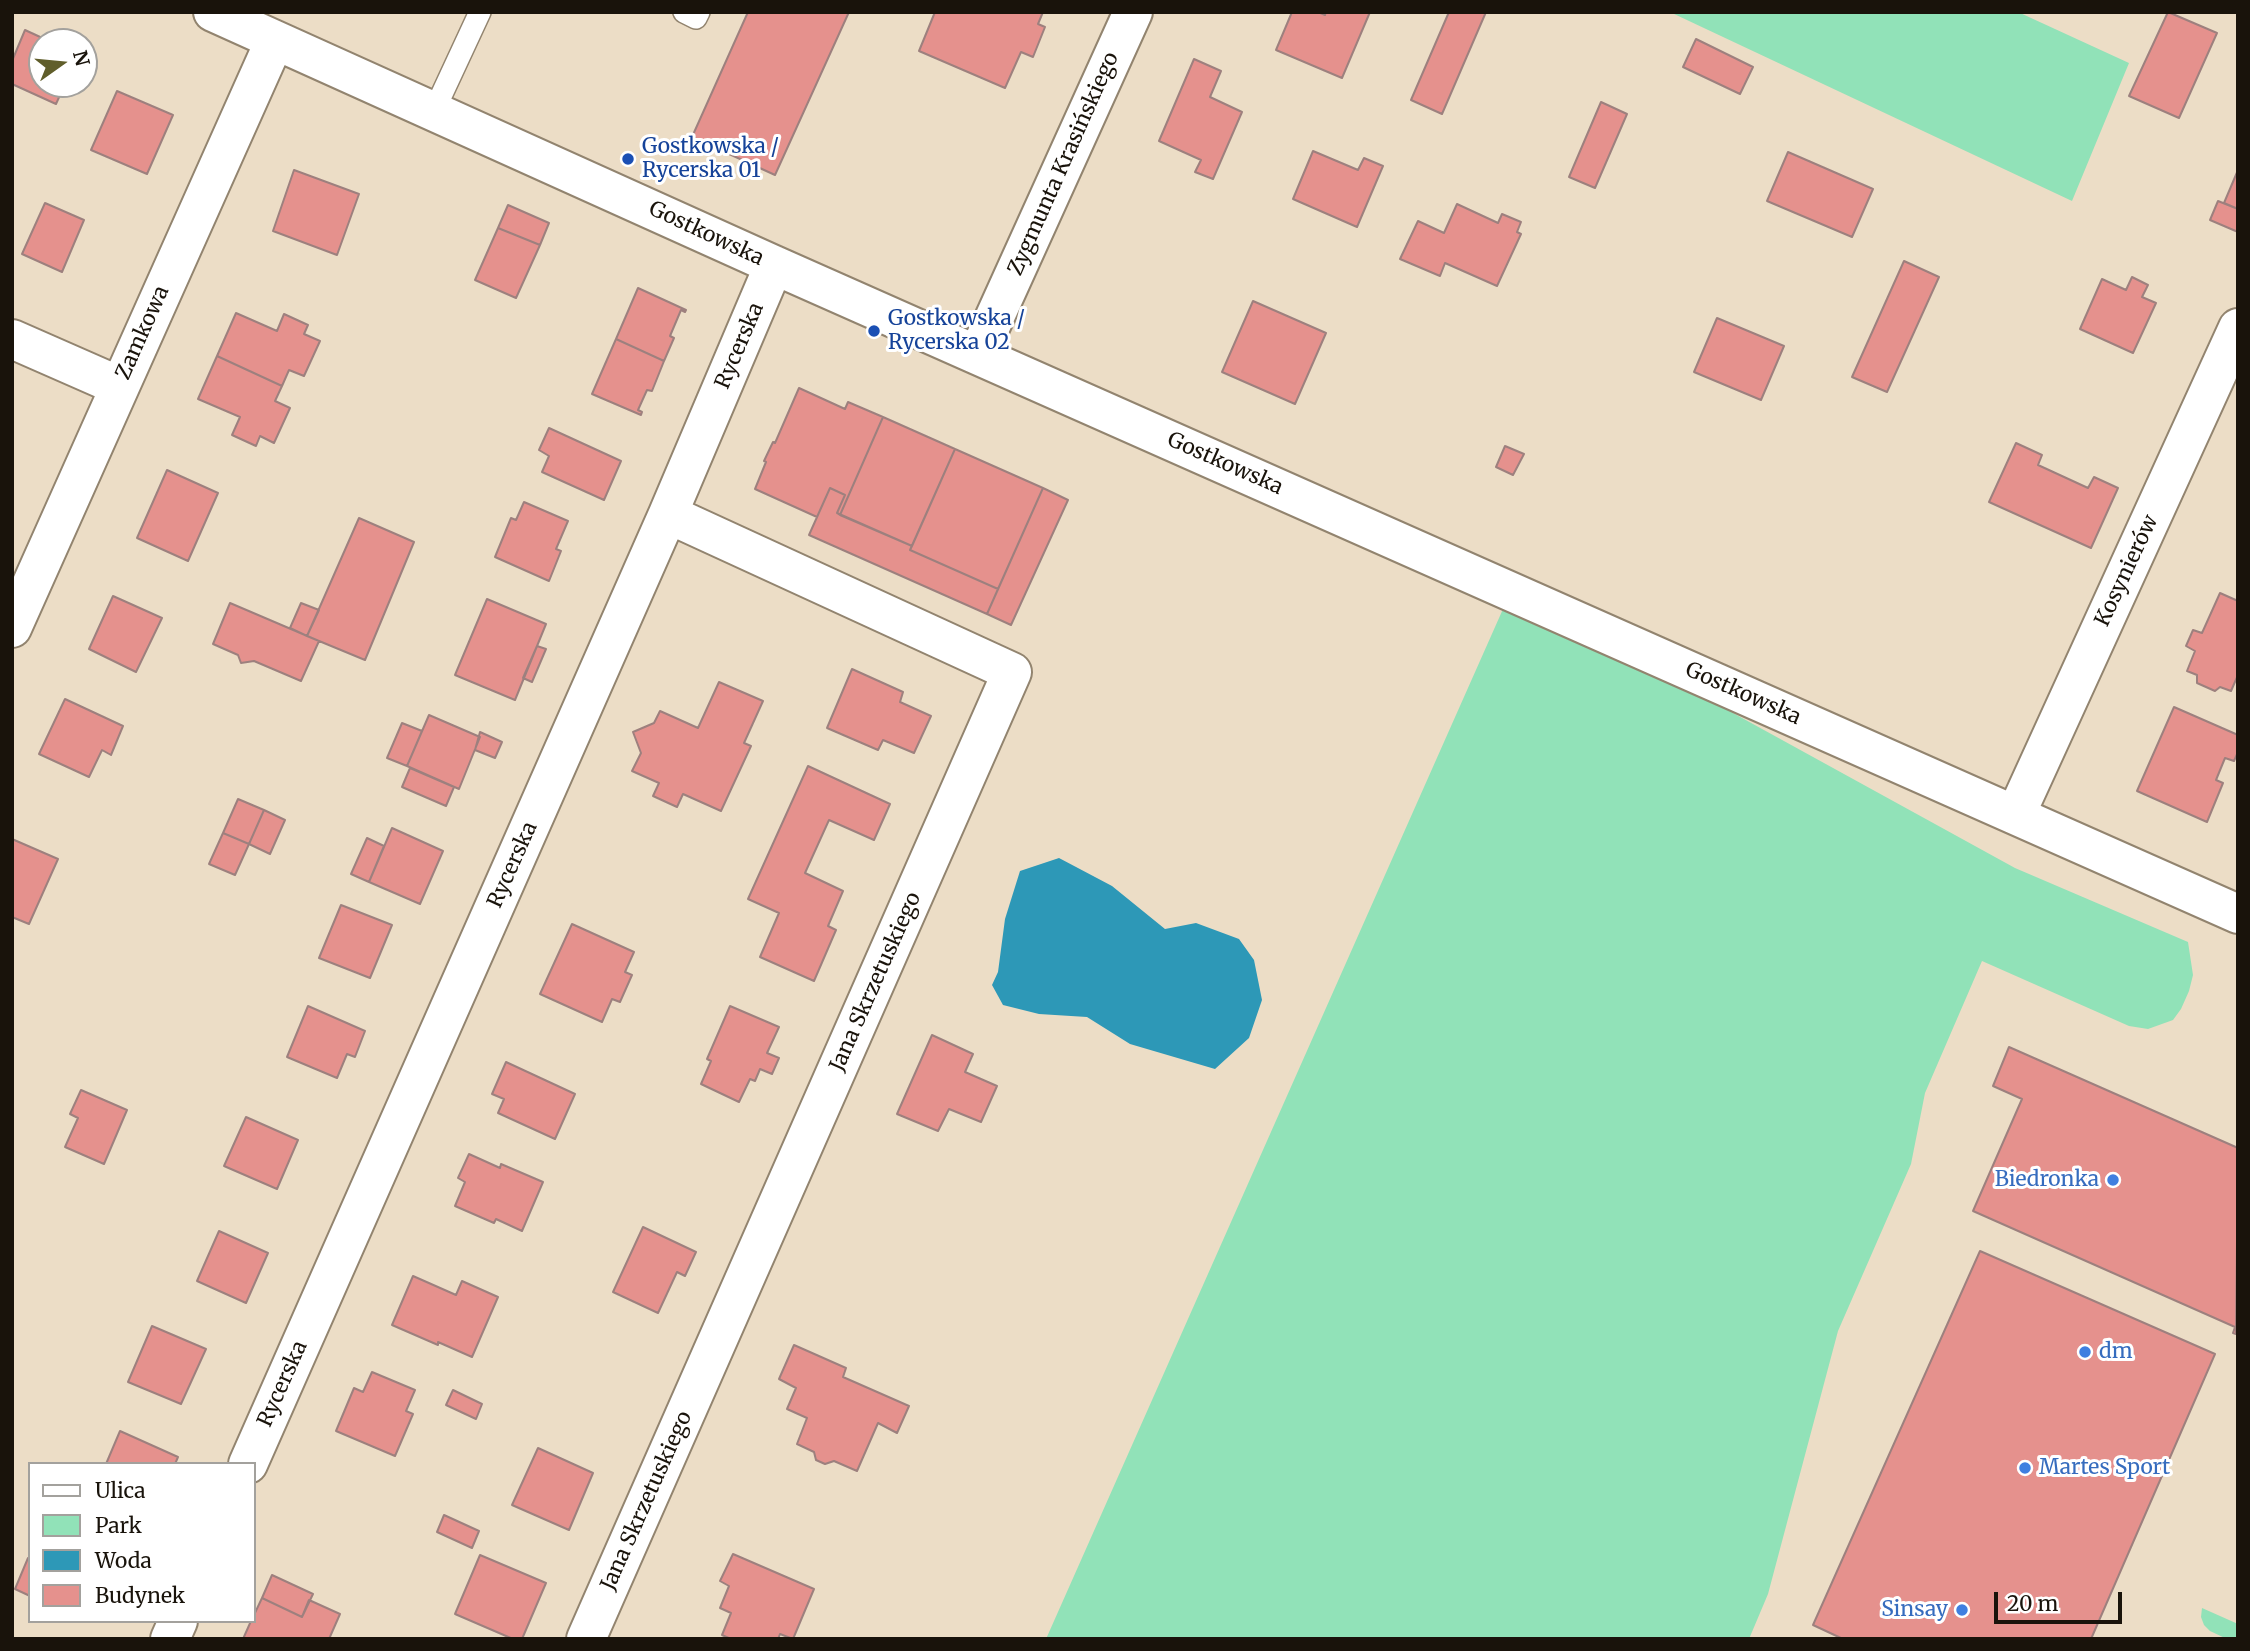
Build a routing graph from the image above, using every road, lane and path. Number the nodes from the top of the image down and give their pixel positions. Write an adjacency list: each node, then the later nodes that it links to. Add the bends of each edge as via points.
1 (213, 12): 6 (street, Gostkowska)
2 (480, 12): 7 (lane)
3 (684, 12): 4 (lane, via 696,18)
4 (699, 12)
5 (1133, 12): 11 (street, Zygmunta Krasińskiego)
6 (275, 40): 7 (street, Gostkowska); 12 (street, Zamkowa)
7 (434, 111): 8 (street, Gostkowska)
8 (774, 265): 11 (street, Gostkowska); 13 (street, Rycerska)
9 (2238, 328): 15 (street, Kosynierów)
10 (12, 339): 12 (street)
11 (978, 354): 15 (street, Gostkowska)
12 (119, 386): 14 (street, Zamkowa)
13 (668, 514): 17 (street, Rycerska); 20 (street, Jana Skrzetuskiego, via 1012,672)
14 (12, 628)
15 (2016, 814): 16 (street, Gostkowska)
16 (2238, 914)
17 (249, 1462)
18 (177, 1623): 19 (street)
19 (170, 1639)
20 (586, 1639)

